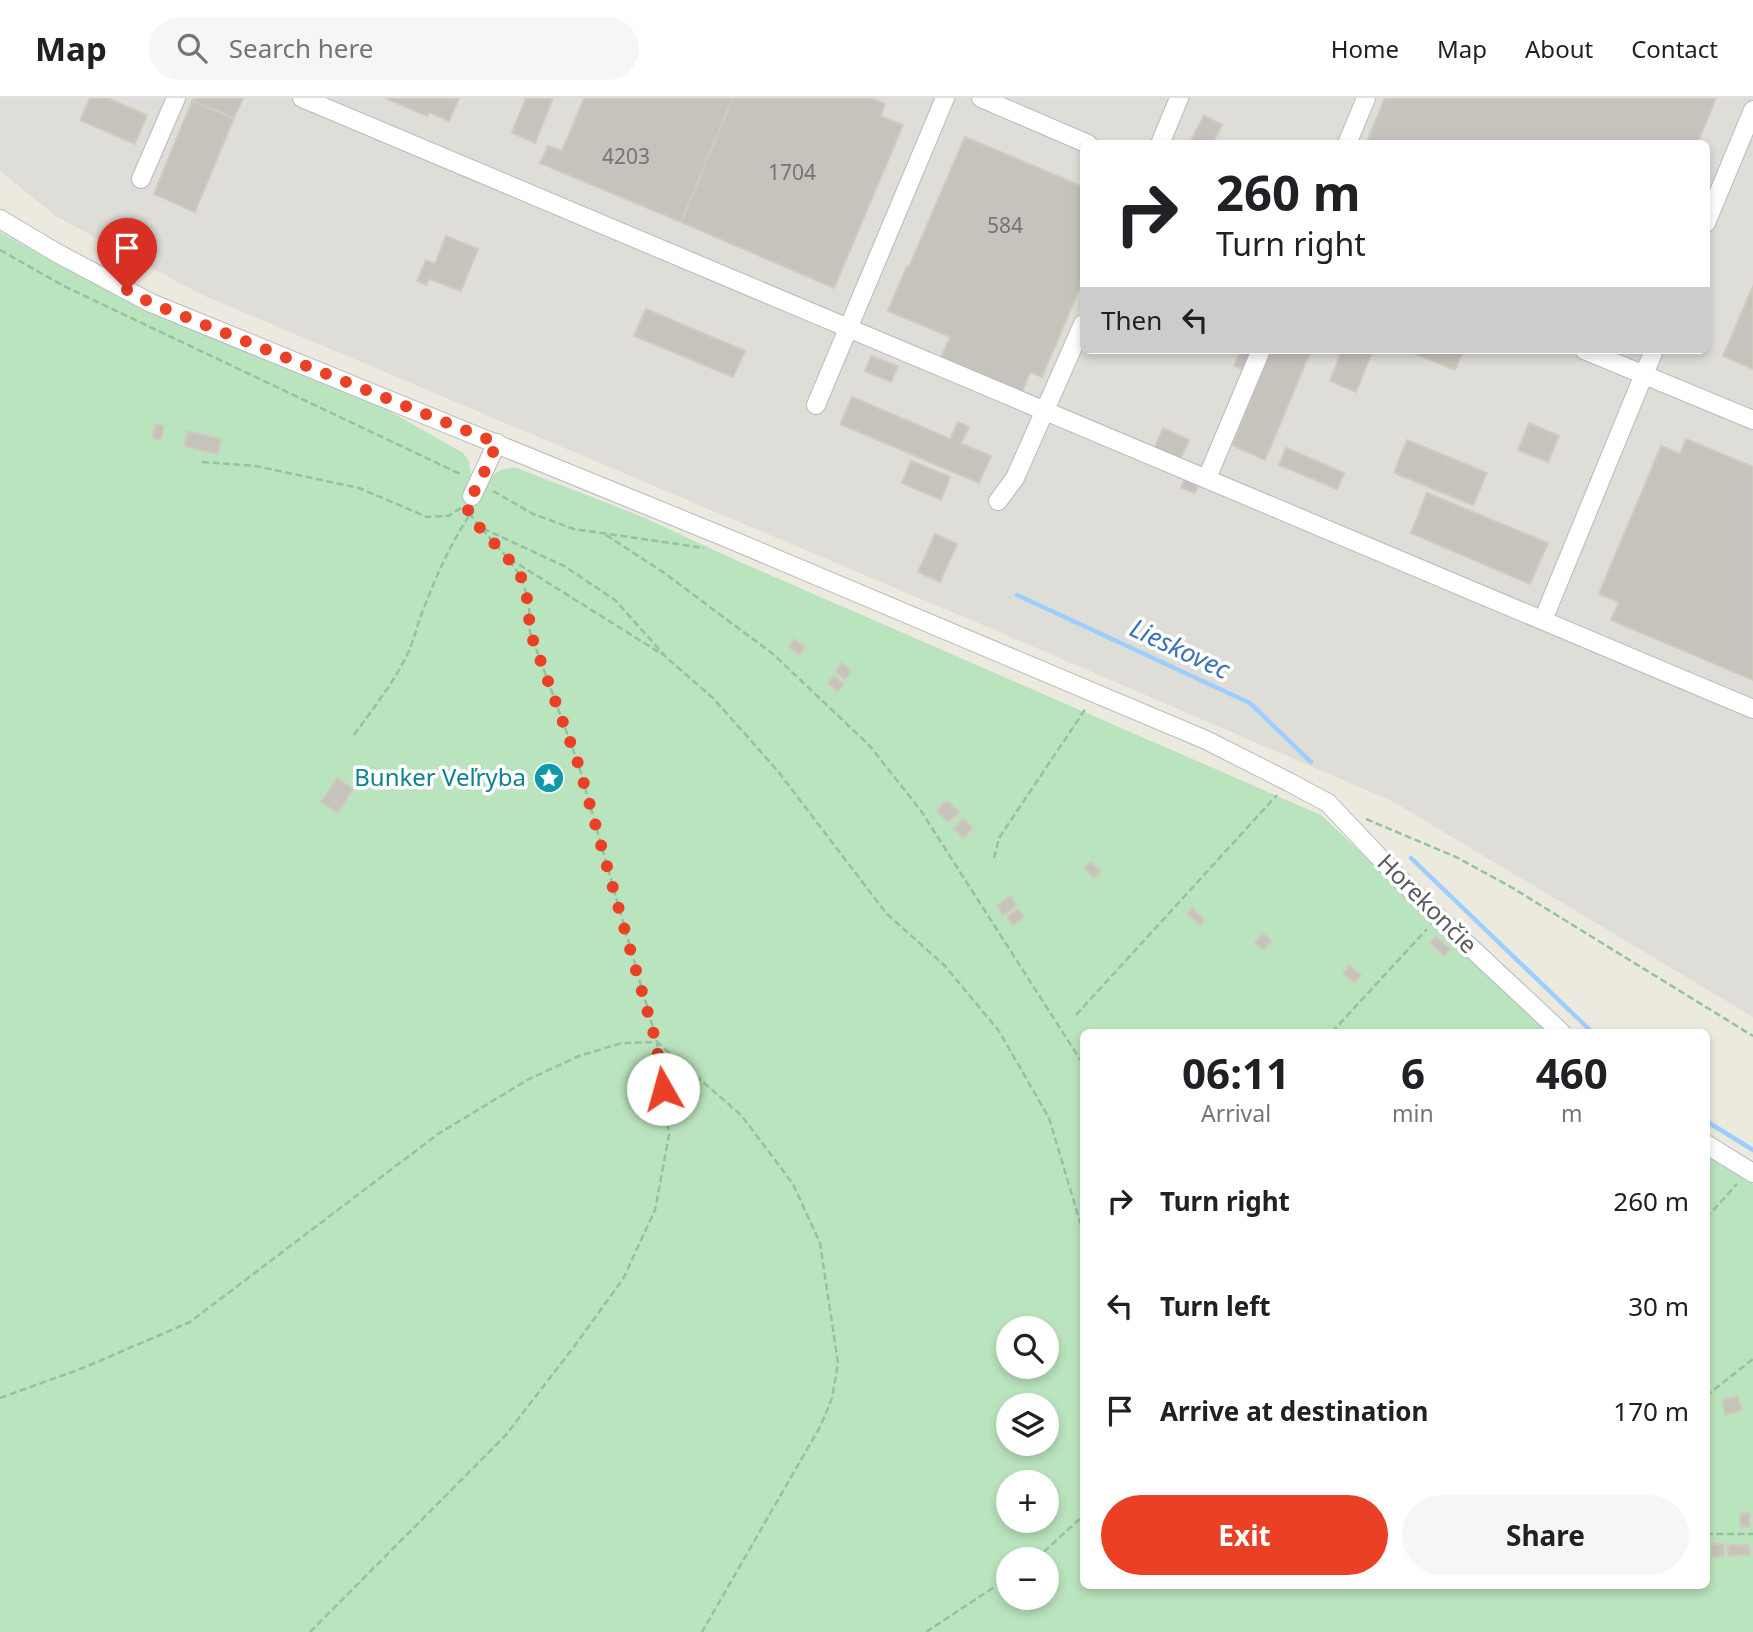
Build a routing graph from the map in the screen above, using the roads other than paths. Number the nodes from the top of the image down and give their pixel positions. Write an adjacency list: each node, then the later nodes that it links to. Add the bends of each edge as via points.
1 (176, 98): 11 (lane)
2 (302, 98): 14 (lane)
3 (945, 98): 14 (lane)
4 (981, 98): 10 (lane)
5 (1179, 98): 8 (lane)
6 (1366, 98): 9 (lane)
7 (1753, 110): 12 (lane)
8 (1162, 140)
9 (1349, 140)
10 (1080, 141)
11 (141, 179)
12 (1710, 213)
13 (0, 219): 23 (lane, Horekončie, via 151,303)
14 (849, 327): 20 (lane); 21 (lane)
15 (1080, 331): 21 (lane)
16 (1259, 354): 24 (lane)
17 (1594, 354): 19 (lane)
18 (1652, 354): 19 (lane)
19 (1644, 375): 22 (lane); 27 (lane)
20 (816, 405)
21 (1046, 410): 24 (lane); 26 (lane, via 1015,478)
22 (1753, 420)
23 (497, 443): 25 (lane); 29 (lane, Horekončie, via 1206,740 1328,803 1430,909)
24 (1208, 478): 27 (lane)
25 (481, 493)
26 (998, 501)
27 (1543, 620): 28 (lane)
28 (1753, 709)
29 (1558, 1029)
30 (1710, 1147): 31 (lane)
31 (1746, 1178)

